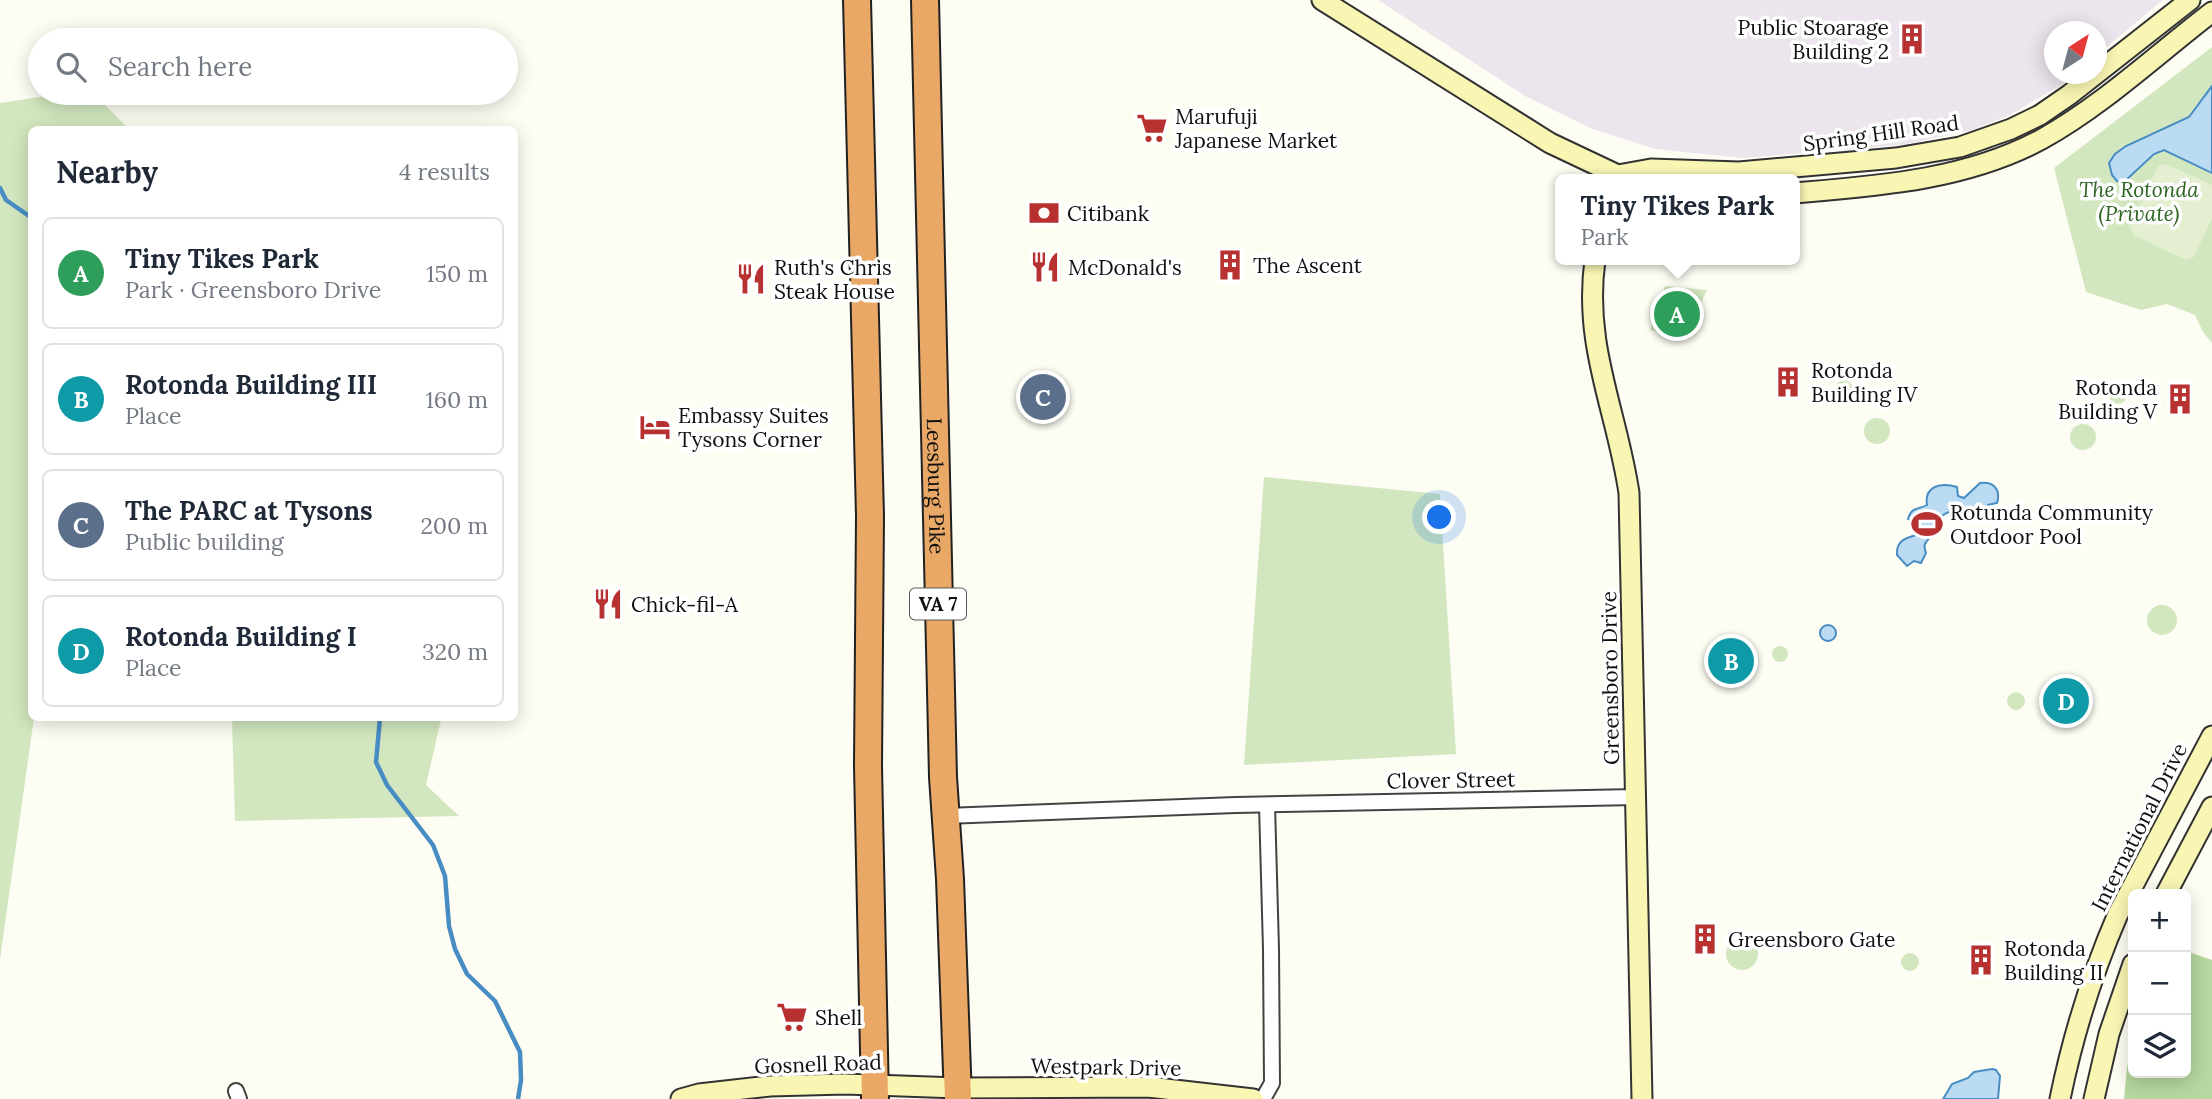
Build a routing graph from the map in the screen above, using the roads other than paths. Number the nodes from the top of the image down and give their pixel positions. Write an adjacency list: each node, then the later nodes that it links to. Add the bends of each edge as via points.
1 (857, 0): 17 (highway, via 871,547 868,765)
2 (925, 0): 14 (highway, Leesburg Pike / VA 7)
3 (1322, 0): 6 (main road, Spring Hill Road, via 1550,143)
4 (2190, 0): 7 (main road, Spring Hill Road, via 2040,115 1986,139 1896,158 1739,172 1651,169)
5 (2212, 12): 8 (main road, via 2074,119 2012,152 1949,173 1894,184)
6 (1612, 174)
7 (1634, 174)
8 (1800, 192)
9 (1594, 265): 11 (main road, Greensboro Drive, via 1594,336 1629,493)
10 (2212, 736): 23 (main road, International Drive, via 2106,941 2078,1021)
11 (1636, 797): 12 (street, Clover Street); 22 (main road, Greensboro Drive)
12 (1267, 805): 14 (street, Clover Street); 21 (street, via 1272,1083)
13 (2212, 807): 15 (main road)
14 (945, 816): 18 (highway, Leesburg Pike / VA 7)
15 (2169, 889)
16 (2128, 979): 24 (main road)
17 (875, 1091): 18 (main road, Gosnell Road); 19 (main road, Gosnell Road, via 770,1086)
18 (958, 1093): 20 (main road, Westpark Drive, via 1148,1087)
19 (681, 1099)
20 (1253, 1099)
21 (1263, 1099)
22 (1642, 1099)
23 (2060, 1099)
24 (2094, 1099)

